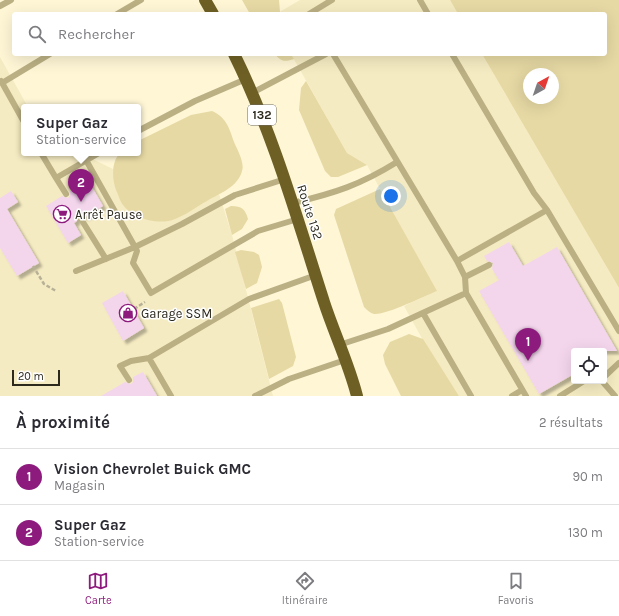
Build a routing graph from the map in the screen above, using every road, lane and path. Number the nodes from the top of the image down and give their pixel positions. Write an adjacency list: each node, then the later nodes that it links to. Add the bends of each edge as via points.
1 (10, 0): 6 (lane)
2 (141, 0): 7 (lane)
3 (205, 0): 8 (highway)
4 (332, 0): 9 (lane)
5 (420, 0): 10 (lane)
6 (0, 6)
7 (120, 12)
8 (212, 12)
9 (312, 12)
10 (427, 12)
11 (46, 56): 17 (lane)
12 (235, 56): 16 (highway, Route 132 / 132)
13 (322, 56): 18 (lane)
14 (334, 56): 24 (lane)
15 (453, 56): 29 (lane, via 534,193)
16 (246, 79): 18 (highway, Route 132 / 132); 20 (lane, via 195,101)
17 (1, 81): 19 (lane)
18 (252, 93): 26 (highway, Route 132 / 132)
19 (21, 117)
20 (141, 129)
21 (44, 156): 25 (lane)
22 (93, 156): 23 (lane)
23 (86, 160): 25 (lane); 32 (lane)
24 (397, 162): 28 (lane, via 341,191); 34 (lane)
25 (56, 178): 27 (lane)
26 (285, 179): 28 (highway, Route 132 / 132); 32 (lane, via 235,195)
27 (66, 194)
28 (293, 203): 31 (highway, Route 132 / 132)
29 (547, 210): 34 (lane); 43 (lane)
30 (81, 219): 33 (lane)
31 (298, 219): 32 (lane, via 258,231 151,293 133,263 137,251); 38 (highway, Route 132 / 132)
32 (135, 247): 33 (lane)
33 (106, 259): 37 (lane)
34 (457, 261): 39 (lane)
35 (490, 265): 39 (lane)
36 (33, 266): 40 (path, via 44,284)
37 (76, 271)
38 (316, 275): 44 (highway, Route 132 / 132); 45 (lane, via 249,299)
39 (465, 277): 41 (lane)
40 (56, 290)
41 (466, 293): 42 (lane); 53 (lane)
42 (423, 313): 44 (lane); 58 (lane)
43 (619, 331)
44 (339, 345): 46 (highway, Route 132 / 132)
45 (149, 358): 49 (lane, via 120,366); 54 (lane)
46 (345, 360): 50 (highway, Route 132 / 132); 55 (lane, via 289,379)
47 (619, 364): 48 (lane)
48 (607, 374)
49 (128, 380)
50 (354, 381): 56 (highway, Route 132 / 132); 57 (highway, Route 132 / 132)
51 (579, 384): 60 (lane)
52 (605, 384): 61 (lane)
53 (524, 393): 59 (lane)
54 (171, 396)
55 (255, 396)
56 (357, 396)
57 (364, 396)
58 (472, 396)
59 (512, 396)
60 (560, 396)
61 (615, 396)

